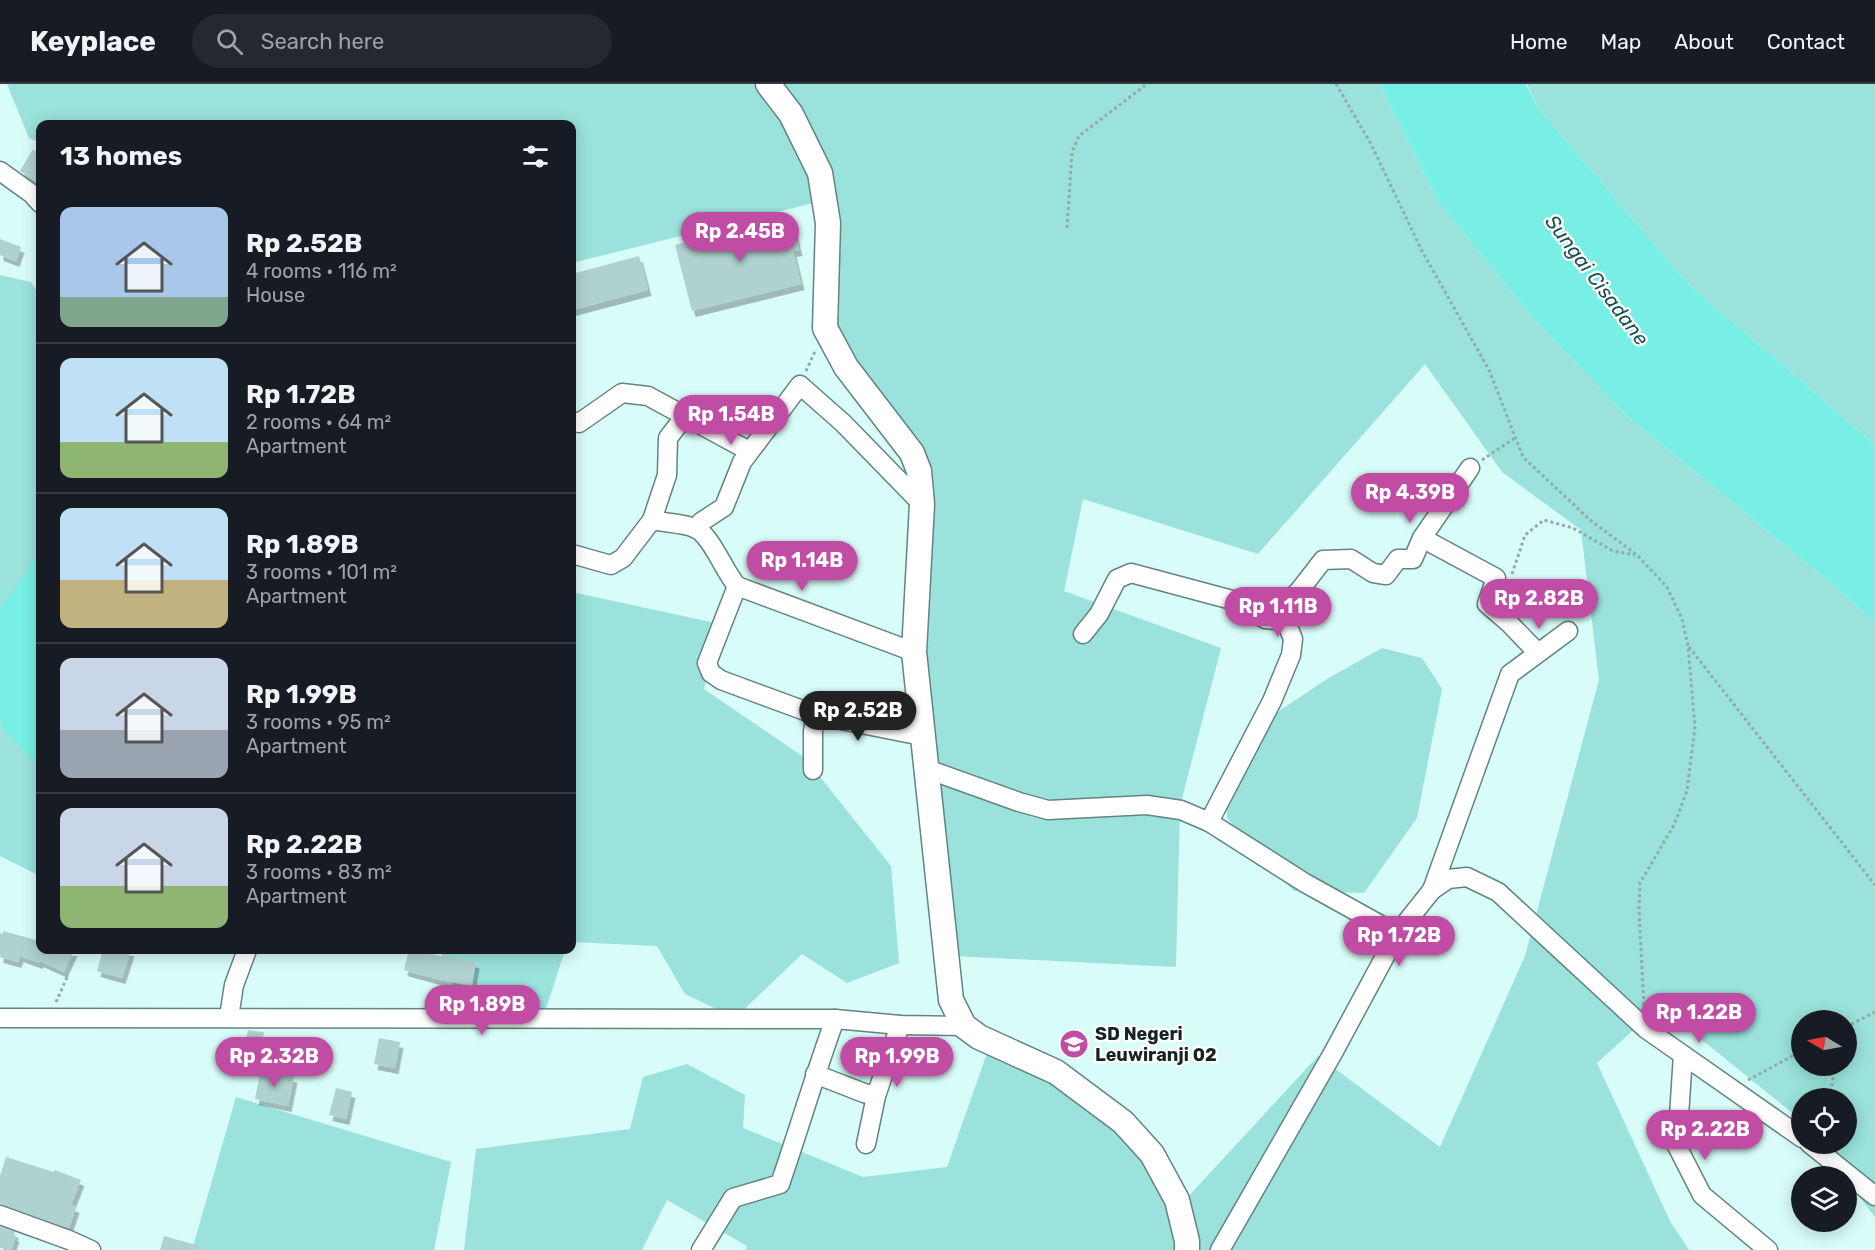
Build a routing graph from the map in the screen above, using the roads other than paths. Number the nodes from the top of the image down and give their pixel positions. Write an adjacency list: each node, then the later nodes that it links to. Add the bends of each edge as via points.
1 (768, 84): 8 (main road, via 791,114 820,173 828,223 825,328 846,367 912,453 919,471)
2 (0, 171): 3 (street)
3 (36, 198)
4 (685, 416): 5 (street, via 648,396 622,393); 6 (street); 9 (street, via 668,438 667,475)
5 (576, 422)
6 (749, 452): 8 (street, via 800,385); 10 (street, via 724,507)
7 (1470, 468): 11 (street)
8 (922, 504): 17 (main road)
9 (652, 520): 10 (street); 12 (street, via 623,558 611,565)
10 (696, 528): 13 (street, via 714,548)
11 (1422, 538): 14 (street, via 1413,559 1398,559 1386,575 1373,573 1351,559 1323,560 1288,601); 18 (street, via 1496,578 1487,604)
12 (576, 555)
13 (737, 586): 17 (street); 19 (street, via 707,663 711,673)
14 (1283, 614): 16 (street, via 1274,620 1265,619 1232,600 1131,573 1117,579 1099,614); 23 (street, via 1293,639 1291,655 1272,701)
15 (1568, 631): 18 (street)
16 (1083, 634)
17 (914, 652): 20 (main road)
18 (1538, 653): 24 (street, via 1510,674)
19 (816, 715): 20 (street); 22 (street)
20 (922, 736): 21 (main road)
21 (927, 769): 23 (street, via 1048,810 1148,805 1182,810); 31 (main road, via 951,1000)
22 (813, 770)
23 (1209, 822): 25 (street, via 1305,883)
24 (1432, 890): 25 (street); 32 (street, via 1448,879 1467,877 1498,892 1646,1029)
25 (1397, 934): 43 (street)
26 (246, 954): 27 (street, via 234,985)
27 (229, 1017): 28 (street); 29 (street)
28 (0, 1018)
29 (835, 1019): 30 (street); 33 (street)
30 (900, 1025): 31 (street); 34 (street)
31 (964, 1026): 42 (main road, via 979,1037 1056,1072 1124,1122 1152,1154 1177,1200)
32 (1683, 1055): 35 (street); 44 (street, via 1677,1146 1702,1195)
33 (815, 1074): 34 (street); 41 (street, via 780,1184 733,1198)
34 (876, 1096): 36 (street)
35 (1791, 1130)
36 (867, 1144)
37 (1823, 1154): 38 (street)
38 (1875, 1196)
39 (0, 1215): 40 (street)
40 (91, 1250)
41 (701, 1250)
42 (1187, 1250)
43 (1220, 1250)
44 (1768, 1250)

